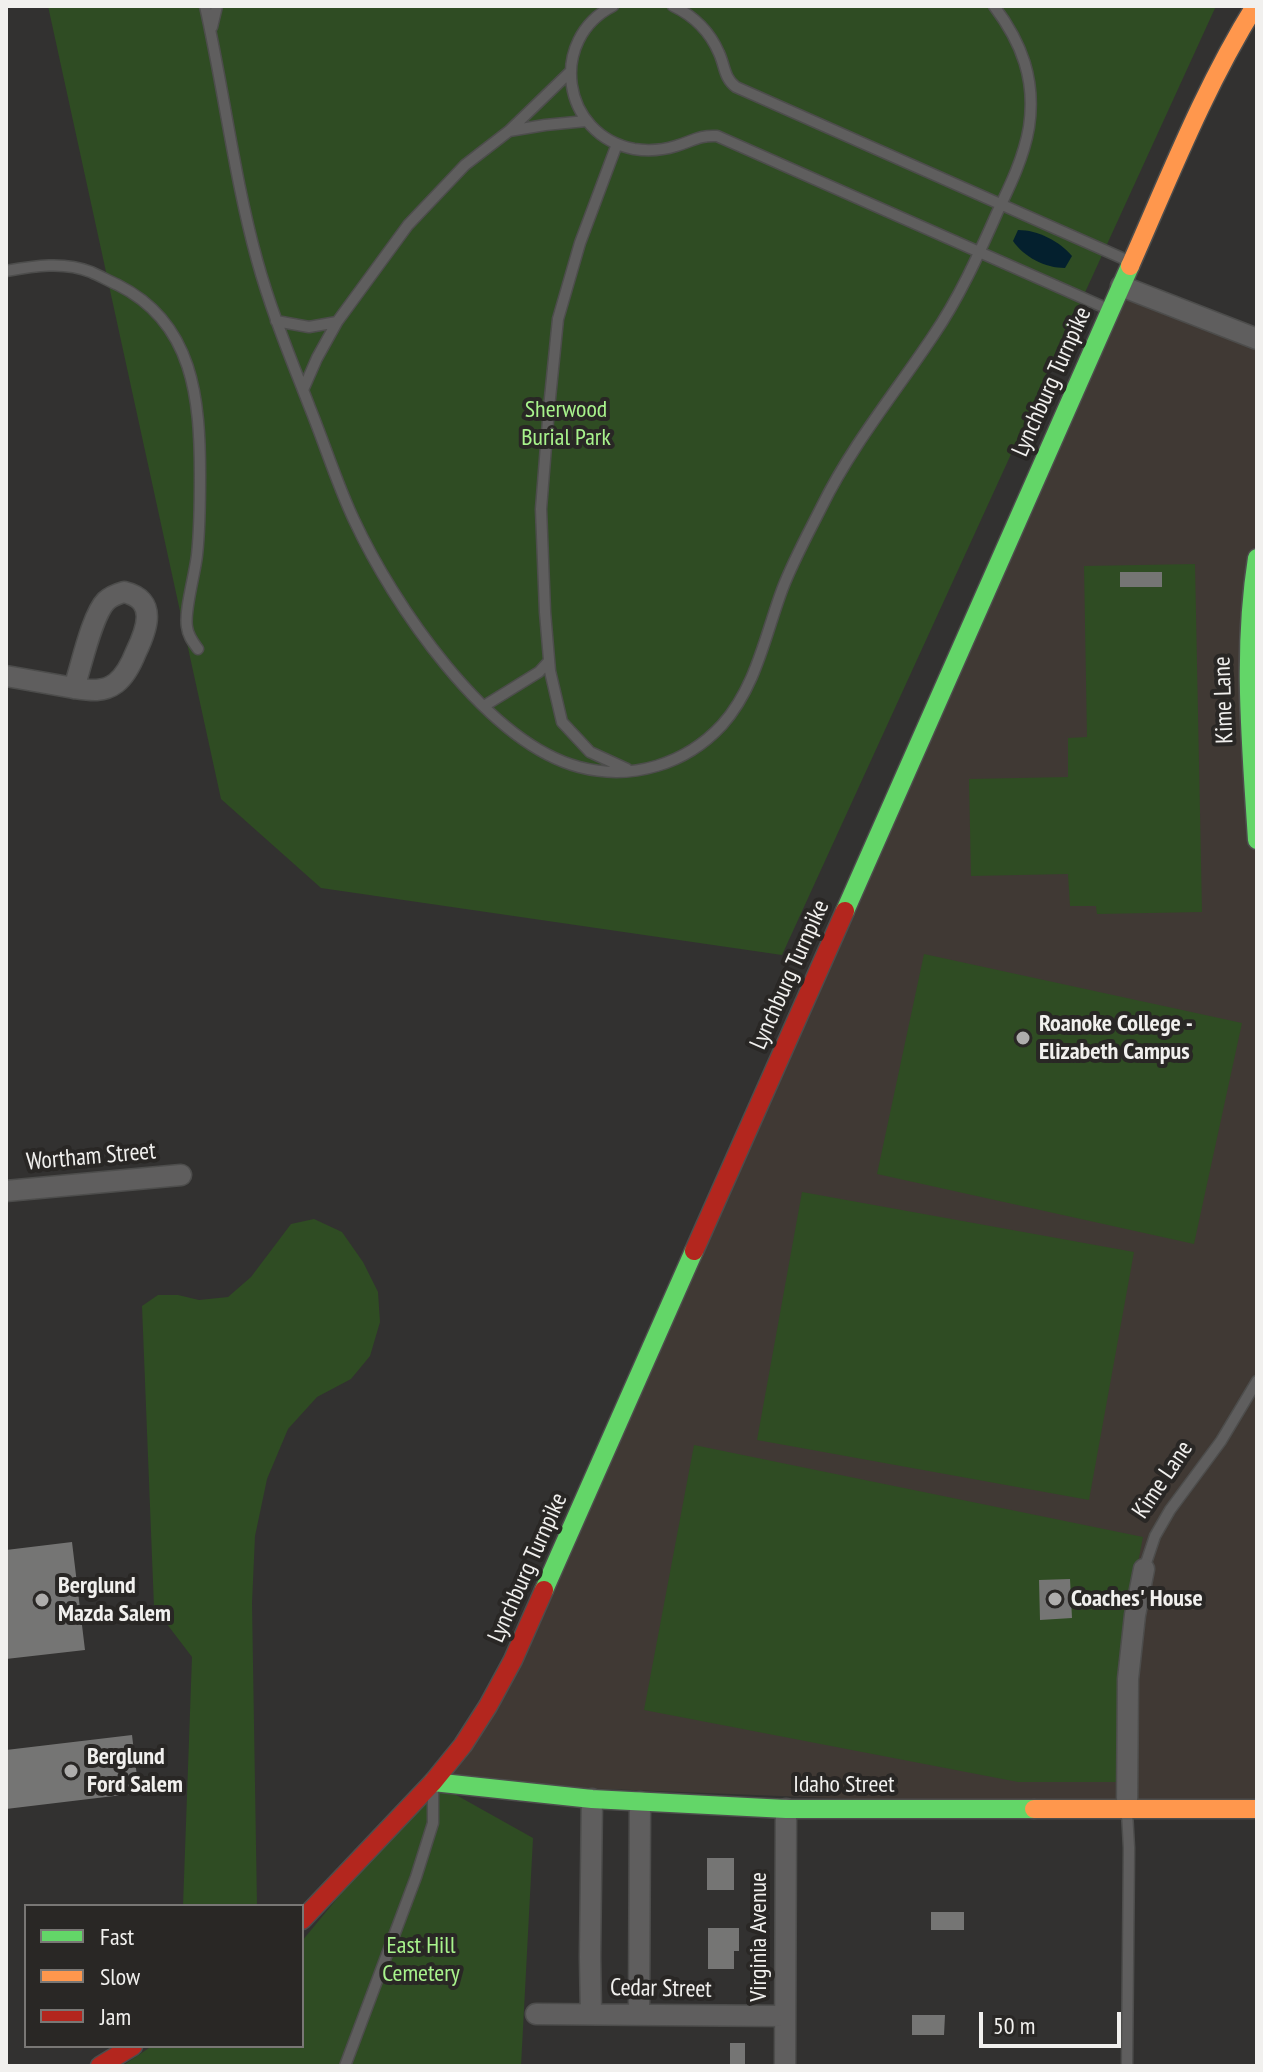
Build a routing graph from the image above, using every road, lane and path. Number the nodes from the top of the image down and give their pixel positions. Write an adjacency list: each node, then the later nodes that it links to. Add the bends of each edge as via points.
1 (205, 6): 9 (lane)
2 (217, 6): 9 (lane)
3 (591, 6): 8 (lane)
4 (613, 6): 8 (lane)
5 (673, 6): 14 (lane, via 709,34 736,87)
6 (1255, 6): 16 (street, Lynchburg Turnpike, via 1197,114)
7 (996, 7): 14 (lane, via 1023,53 1031,105 1022,156)
8 (591, 21): 10 (lane, via 574,51)
9 (211, 30): 20 (lane, via 237,175)
10 (571, 71): 11 (lane, via 573,95); 12 (lane)
11 (586, 121): 12 (lane); 13 (lane)
12 (509, 131): 21 (lane, via 465,165 408,225)
13 (617, 144): 15 (lane, via 656,150 717,136); 26 (lane, via 558,319 541,509)
14 (1001, 204): 15 (lane); 16 (lane)
15 (980, 251): 19 (lane); 30 (lane, via 935,334 837,476 783,589 751,681 737,705 701,746 658,767)
16 (1131, 262): 18 (street, Lynchburg Turnpike)
17 (6, 271): 25 (lane, via 68,266 89,271 152,308 183,351 199,436 199,533 186,621)
18 (1121, 286): 19 (street, Lynchburg Turnpike); 22 (street)
19 (1110, 310): 36 (street, Lynchburg Turnpike, via 513,1660 463,1745)
20 (276, 321): 21 (lane, via 309,327); 23 (lane)
21 (337, 322): 23 (lane)
22 (1257, 339)
23 (303, 390): 29 (lane, via 354,521 383,573 415,623)
24 (1257, 558): 31 (street, Kime Lane, via 1248,626)
25 (198, 649)
26 (549, 661): 29 (lane); 30 (lane, via 562,722 590,752)
27 (6, 676): 28 (street)
28 (74, 688): 28 (street, via 93,691 117,683 145,633 146,607 140,599 124,592 103,603)
29 (484, 706): 30 (lane, via 517,736 565,763 593,771)
30 (632, 771)
31 (1257, 840)
32 (181, 1175): 33 (street, Wortham Street)
33 (6, 1191)
34 (1257, 1381): 35 (lane, Kime Lane, via 1170,1510)
35 (1144, 1569): 41 (street, Kime Lane, via 1128,1679)
36 (433, 1782): 37 (street, Idaho Street); 42 (street, Lynchburg Turnpike); 49 (lane, via 433,1823)
37 (592, 1799): 38 (street, Idaho Street); 44 (street)
38 (640, 1802): 39 (street, Idaho Street); 45 (street)
39 (786, 1809): 41 (street, Idaho Street); 46 (street, Virginia Avenue)
40 (1257, 1809): 41 (street, Idaho Street)
41 (1127, 1810): 51 (lane)
42 (304, 1918)
43 (536, 2014): 44 (street, Cedar Street)
44 (591, 2014): 45 (street, Cedar Street)
45 (639, 2014): 46 (street, Cedar Street)
46 (785, 2016): 50 (street, Virginia Avenue)
47 (130, 2048): 48 (street)
48 (100, 2066)
49 (345, 2066)
50 (785, 2066)
51 (1127, 2066)

